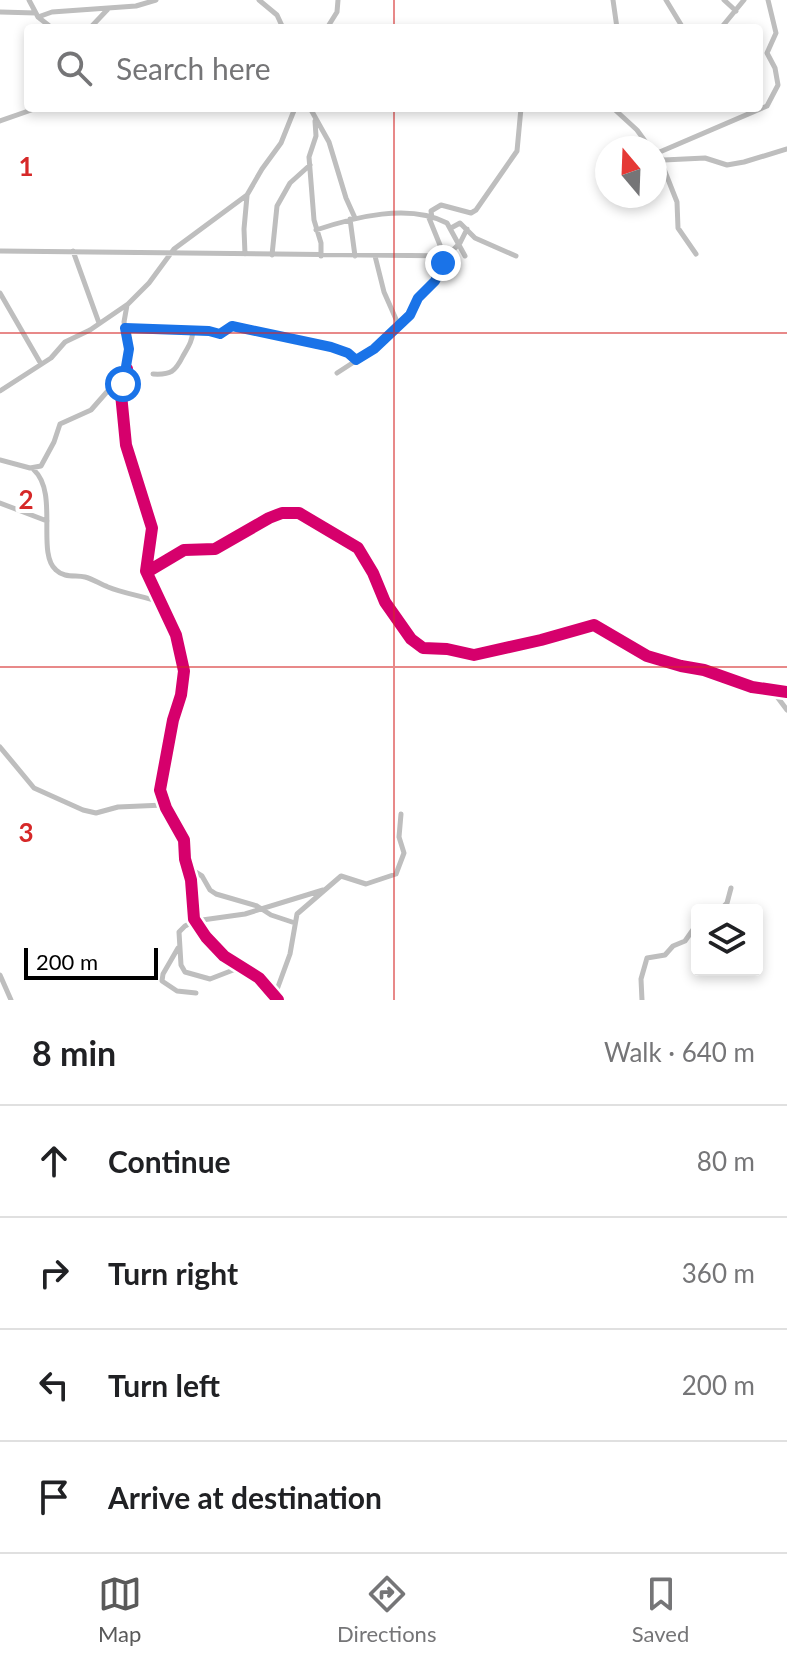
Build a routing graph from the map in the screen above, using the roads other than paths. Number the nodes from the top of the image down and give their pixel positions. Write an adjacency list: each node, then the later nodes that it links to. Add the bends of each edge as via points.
1 (29, 0): 13 (street)
2 (156, 0): 10 (street)
3 (259, 0): 16 (street)
4 (338, 0): 17 (street)
5 (613, 0): 18 (street)
6 (666, 0): 19 (street)
7 (724, 0): 11 (street)
8 (744, 0): 11 (street)
9 (768, 0): 21 (street, via 776,33 767,53 778,85)
10 (108, 9): 13 (street); 15 (street)
11 (736, 11): 20 (street)
12 (0, 12): 13 (street)
13 (37, 15): 14 (street)
14 (47, 24)
15 (94, 24)
16 (281, 24)
17 (330, 24)
18 (616, 24)
19 (681, 24)
20 (725, 24)
21 (763, 108)
22 (26, 112): 28 (street)
23 (293, 112): 36 (street, via 281,143)
24 (312, 112): 29 (street)
25 (521, 112): 38 (street, via 519,147 476,210 441,205)
26 (617, 112): 30 (street)
27 (753, 112): 32 (street)
28 (0, 121)
29 (315, 121): 34 (street); 37 (street, via 329,142)
30 (641, 136)
31 (787, 149): 33 (street, via 733,164)
32 (667, 150)
33 (667, 156)
34 (310, 164): 41 (street); 48 (street, via 277,206)
35 (667, 178): 47 (street, via 677,202 678,228)
36 (247, 195): 45 (street); 46 (street)
37 (352, 218): 38 (street); 41 (street); 50 (street)
38 (430, 218): 39 (street); 52 (street)
39 (451, 228): 40 (street, via 458,222); 42 (street)
40 (467, 229): 42 (street); 54 (street, via 484,243)
41 (316, 230): 49 (street)
42 (460, 243): 52 (street); 53 (street)
43 (0, 251): 44 (street)
44 (73, 251): 45 (street); 57 (street)
45 (171, 254): 46 (street); 56 (street)
46 (245, 254): 48 (street)
47 (696, 254)
48 (272, 255): 49 (street)
49 (321, 256): 50 (street)
50 (355, 256): 51 (street)
51 (375, 256): 52 (street); 58 (street)
52 (448, 256): 58 (street)
53 (465, 256)
54 (516, 256)
55 (0, 293): 62 (street)
56 (128, 304): 57 (street); 59 (street)
57 (99, 323): 62 (street, via 65,342)
58 (399, 326): 61 (street)
59 (125, 328): 60 (street); 63 (street)
60 (193, 331): 61 (street, via 220,334 232,326 331,347); 65 (street, via 176,370)
61 (356, 360): 64 (street)
62 (41, 364): 66 (street)
63 (127, 369): 68 (street, via 91,410 62,421); 73 (street, via 121,393 126,445 152,528)
64 (337, 373)
65 (153, 374)
66 (0, 391)
67 (0, 460): 69 (street)
68 (44, 464): 69 (street); 70 (street)
69 (34, 469): 70 (street)
70 (43, 481): 72 (street)
71 (0, 503): 72 (street)
72 (48, 522): 74 (street, via 49,560 58,572)
73 (147, 572): 74 (street); 75 (street, via 185,550 215,549 276,515 299,513 358,548 385,602 423,648 474,655 594,625 647,656)
74 (162, 603): 79 (street, via 184,671 160,786)
75 (771, 689): 76 (street); 77 (street)
76 (787, 692)
77 (787, 710)
78 (0, 747): 79 (street, via 34,788 83,810)
79 (164, 805): 81 (street, via 183,835)
80 (401, 814): 83 (street, via 404,853 396,874 366,884 341,876)
81 (188, 867): 85 (street, via 216,894); 86 (street)
82 (731, 888): 84 (street)
83 (324, 890): 85 (street); 87 (street, via 300,910)
84 (726, 904)
85 (261, 907): 86 (street); 87 (street)
86 (195, 921): 89 (street, via 179,932); 90 (street, via 211,943)
87 (295, 923): 93 (street)
88 (691, 932): 95 (street, via 665,955 647,958)
89 (179, 948): 90 (street, via 183,969 197,977 214,978); 92 (street, via 162,981 177,991)
90 (241, 967): 93 (street)
91 (0, 975): 94 (street)
92 (196, 993)
93 (276, 998)
94 (11, 1000)
95 (642, 1000)

